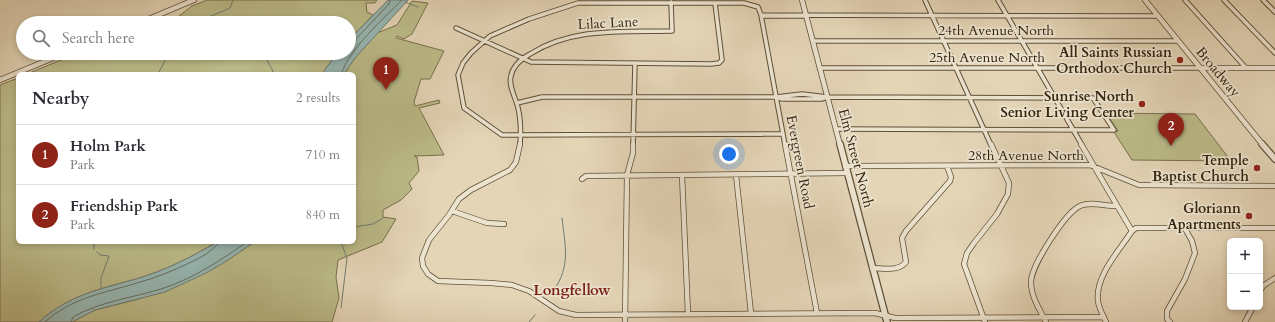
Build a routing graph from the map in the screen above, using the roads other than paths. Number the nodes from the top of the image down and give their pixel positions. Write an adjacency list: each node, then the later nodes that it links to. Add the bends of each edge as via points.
1 (194, 0): 13 (street)
2 (802, 0): 14 (street, Elm Street North)
3 (925, 0): 15 (street)
4 (998, 0): 16 (street)
5 (1144, 0): 17 (street, Broadway)
6 (1185, 0): 32 (street)
7 (1224, 0): 24 (street)
8 (1263, 0): 11 (street)
9 (671, 2): 10 (street); 19 (street, via 578,3 509,26); 25 (street, Lilac Lane, via 672,31 583,34 539,48)
10 (715, 3): 12 (street, via 749,4 758,7); 27 (street, via 722,60 719,63)
11 (1275, 12)
12 (761, 15): 14 (street); 38 (street, Evergreen Road)
13 (156, 16)
14 (806, 16): 15 (street); 20 (street, Elm Street North)
15 (932, 16): 16 (street); 21 (street)
16 (1006, 16): 17 (street); 22 (street)
17 (1157, 16): 23 (street, Broadway)
18 (456, 28): 19 (street)
19 (484, 41): 25 (street); 47 (street, via 471,52 458,75 464,108 498,133)
20 (813, 41): 21 (street, 24th Avenue North); 28 (street, Elm Street North)
21 (944, 41): 22 (street, 24th Avenue North); 29 (street)
22 (1021, 41): 23 (street, 24th Avenue North); 30 (street)
23 (1178, 41): 31 (street, Broadway)
24 (1275, 53)
25 (522, 58): 27 (street, via 531,62 546,63); 42 (street, Lilac Lane, via 514,65 510,78)
26 (48, 60): 34 (street)
27 (635, 63): 37 (street)
28 (820, 68): 29 (street, 25th Avenue North); 39 (street, Elm Street North)
29 (956, 68): 30 (street, 25th Avenue North); 40 (street)
30 (1036, 68): 31 (street, 25th Avenue North); 41 (street)
31 (1201, 68): 32 (street, 25th Avenue North); 49 (street, Broadway)
32 (1246, 68): 33 (street, 25th Avenue North)
33 (1275, 68)
34 (19, 72)
35 (16, 73): 36 (street)
36 (0, 80)
37 (635, 97): 38 (street); 42 (street, via 542,97); 48 (street)
38 (776, 97): 39 (street); 46 (street, Evergreen Road)
39 (827, 97): 40 (street); 43 (street, Elm Street North)
40 (969, 98): 41 (street); 44 (street)
41 (1054, 98): 45 (street); 45 (street, via 1093,98 1114,130)
42 (517, 102): 47 (street, Lilac Lane, via 522,120)
43 (836, 130): 44 (street); 51 (street, Elm Street North)
44 (985, 130): 45 (street); 53 (street)
45 (1073, 130): 54 (street)
46 (783, 134): 48 (street); 56 (street, Evergreen Road)
47 (521, 135): 48 (street); 63 (street, Lilac Lane, via 517,159 511,170 470,191 461,198)
48 (634, 135): 57 (street, via 633,153)
49 (1273, 153): 50 (street, Broadway)
50 (1275, 159)
51 (845, 166): 52 (street, 28th Avenue North); 55 (street, Elm Street North)
52 (947, 166): 53 (street, 28th Avenue North); 68 (street, via 950,182 902,238 906,262 904,266)
53 (1001, 166): 54 (street, 28th Avenue North); 78 (street, via 1008,183 1008,198 970,248 964,264)
54 (1094, 166): 61 (street, 28th Avenue North, via 1139,185); 62 (street)
55 (847, 173): 56 (street); 68 (street, Elm Street North)
56 (792, 174): 59 (street); 73 (street, Evergreen Road)
57 (627, 175): 58 (street); 60 (street, via 586,176); 74 (street)
58 (682, 175): 59 (street); 75 (street)
59 (736, 175): 72 (street)
60 (582, 179)
61 (1275, 186)
62 (1116, 206): 67 (street); 79 (street, via 1080,206 1062,223 1031,278 1031,287)
63 (452, 211): 64 (street, via 487,223); 74 (street, Lilac Lane, via 429,239 421,258 423,267 431,277 438,281 514,286 533,294 554,310 564,314)
64 (504, 224)
65 (1184, 227): 66 (street); 67 (street, via 1136,228); 81 (street, via 1195,253 1193,263 1167,311 1167,319)
66 (1275, 228)
67 (1132, 231): 77 (street, via 1101,280 1098,297)
68 (872, 268): 76 (street, Elm Street North)
69 (1275, 278): 70 (street)
70 (1263, 286)
71 (1251, 310): 82 (street)
72 (752, 313): 73 (street); 75 (street)
73 (818, 313): 76 (street, via 875,313)
74 (625, 314): 75 (street); 80 (street)
75 (688, 314)
76 (886, 319): 78 (street)
77 (1105, 319): 79 (street)
78 (984, 320): 79 (street)
79 (1045, 320)
80 (625, 322)
81 (1170, 322)
82 (1245, 322)

